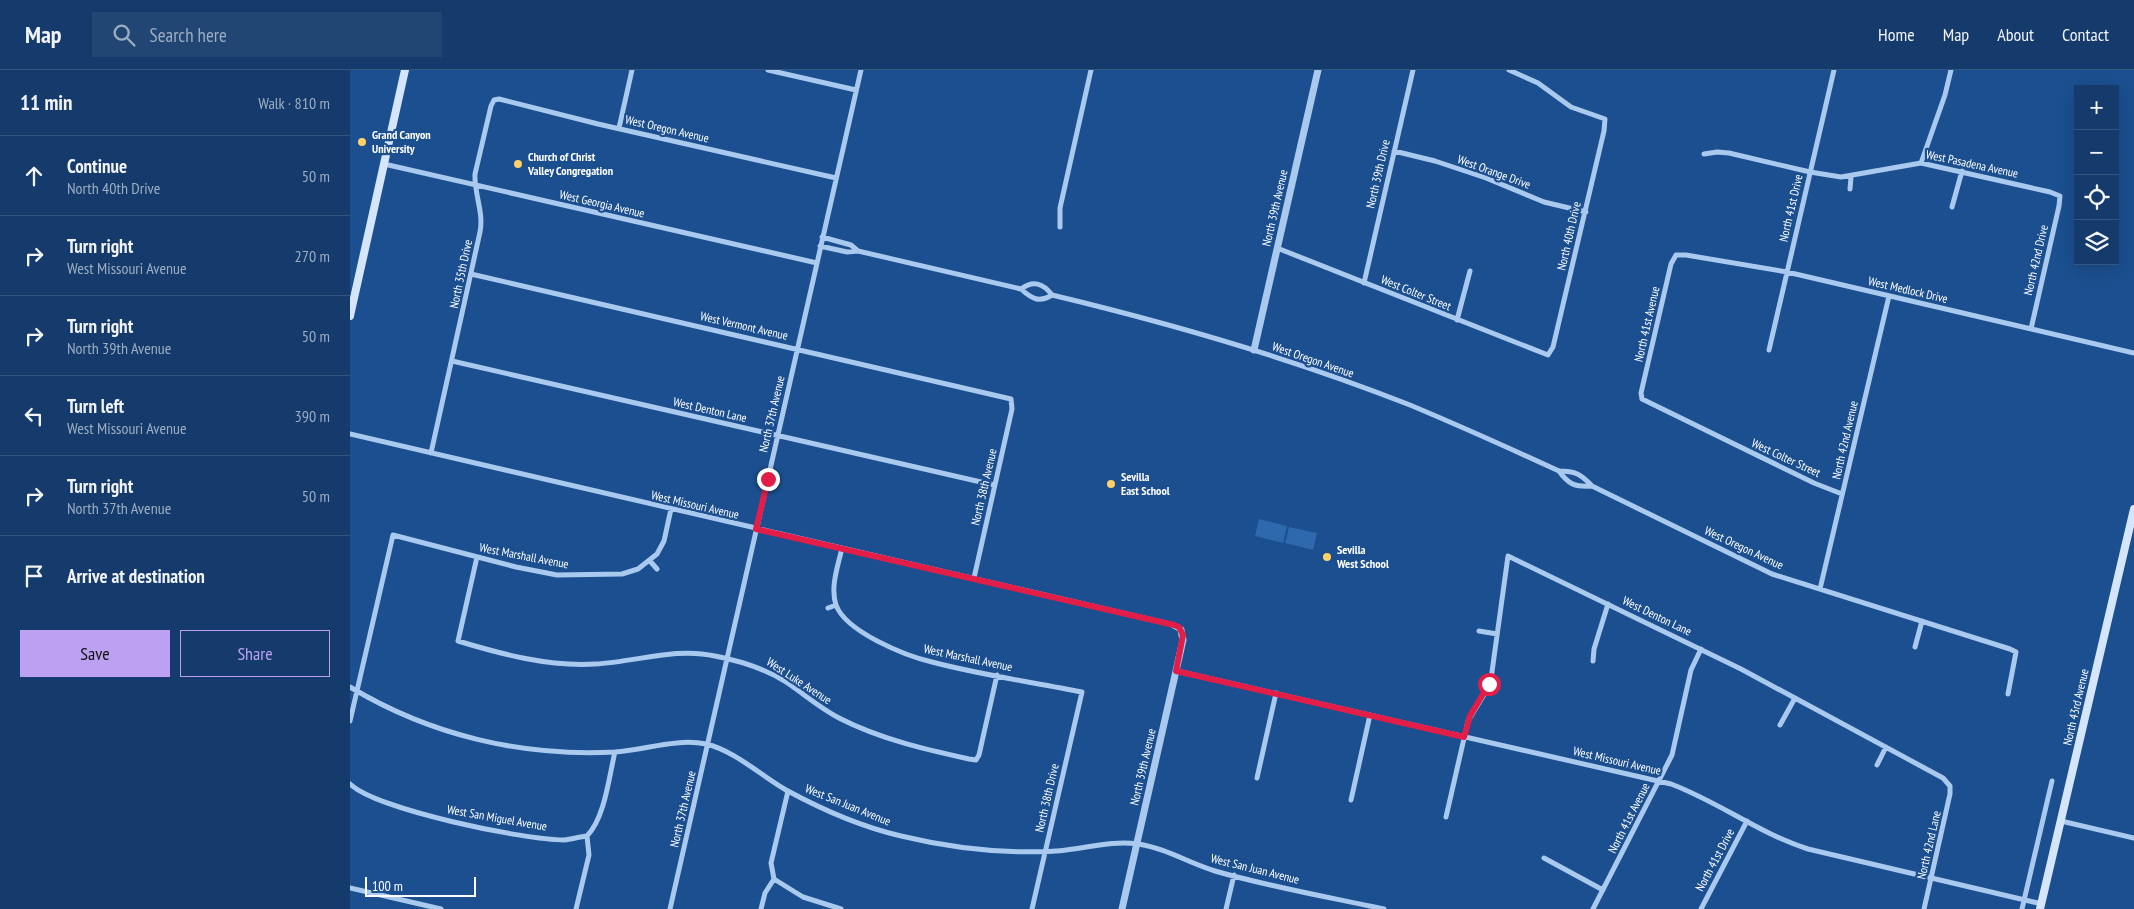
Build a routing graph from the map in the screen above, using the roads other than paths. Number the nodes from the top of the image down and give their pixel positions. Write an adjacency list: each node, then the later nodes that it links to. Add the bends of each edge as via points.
1 (405, 70): 17 (main road)
2 (632, 70): 13 (street)
3 (768, 70): 11 (street)
4 (860, 70): 11 (street, North 37th Avenue)
5 (1091, 70): 27 (street, via 1060,208)
6 (1318, 70): 30 (street, North 39th Avenue)
7 (1413, 70): 14 (street, North 39th Drive)
8 (1509, 70): 26 (street, North 40th Drive, via 1538,83 1571,107 1604,119)
9 (1834, 70): 18 (street, North 41st Drive)
10 (1951, 70): 16 (street)
11 (856, 90): 21 (street, North 37th Avenue)
12 (494, 100): 13 (street, West Oregon Avenue); 22 (street, North 35th Drive)
13 (619, 128): 21 (street, West Oregon Avenue)
14 (1394, 151): 26 (street, West Orange Drive, via 1486,178 1544,202); 37 (street, North 39th Drive)
15 (1704, 154): 18 (street, West Pasadena Avenue, via 1729,153)
16 (1921, 163): 19 (street, West Pasadena Avenue); 20 (street, West Pasadena Avenue)
17 (384, 164): 22 (street, West Georgia Avenue); 41 (main road)
18 (1810, 172): 20 (street, West Pasadena Avenue, via 1841,178); 35 (street, North 41st Drive)
19 (1962, 172): 24 (street, West Pasadena Avenue); 25 (street)
20 (1850, 176): 23 (street)
21 (836, 178): 28 (street, North 37th Avenue)
22 (474, 185): 33 (street, West Georgia Avenue); 36 (street, North 35th Drive, via 482,224)
23 (1850, 189)
24 (2060, 196): 43 (street, North 42nd Drive)
25 (1952, 207)
26 (1586, 212): 48 (street, North 40th Drive, via 1553,347)
27 (1060, 227)
28 (822, 237): 29 (street, North 37th Avenue); 31 (street, West Oregon Avenue, via 850,245)
29 (820, 246): 31 (street, West Oregon Avenue); 33 (street, North 37th Avenue)
30 (1277, 248): 37 (street, West Colter Street); 45 (street, North 39th Avenue)
31 (858, 251): 38 (street, West Oregon Avenue)
32 (1676, 255): 35 (street, West Medlock Drive, via 1686,254); 50 (street, North 41st Avenue, via 1669,273)
33 (816, 263): 44 (street, North 37th Avenue)
34 (1470, 271): 42 (street)
35 (1787, 272): 40 (street, West Medlock Drive); 46 (street, North 41st Drive)
36 (471, 274): 44 (street, West Vermont Avenue); 49 (street, North 35th Drive)
37 (1364, 282): 42 (street, West Colter Street)
38 (1021, 289): 39 (street, West Oregon Avenue, via 1039,300); 39 (street, West Oregon Avenue, via 1039,284)
39 (1052, 295): 45 (street, West Oregon Avenue)
40 (1889, 296): 43 (street, West Medlock Drive); 58 (street, North 42nd Avenue)
41 (350, 316)
42 (1457, 320): 48 (street, West Colter Street)
43 (2031, 329): 47 (street, West Medlock Drive)
44 (797, 349): 51 (street, West Vermont Avenue); 53 (street, North 37th Avenue)
45 (1254, 350): 55 (street, West Oregon Avenue, via 1409,405)
46 (1769, 350)
47 (2134, 353)
48 (1548, 355)
49 (452, 361): 53 (street, West Denton Lane); 54 (street, North 35th Drive)
50 (1642, 399): 58 (street, West Colter Street)
51 (1012, 400): 56 (street, North 38th Avenue)
52 (350, 434): 54 (street, West Missouri Avenue)
53 (777, 435): 56 (street, West Denton Lane); 61 (street, North 37th Avenue)
54 (431, 454): 59 (street, West Missouri Avenue)
55 (1559, 471): 57 (street, West Oregon Avenue, via 1583,475); 57 (street, West Oregon Avenue, via 1568,483 1576,487)
56 (994, 485): 66 (street, North 38th Avenue)
57 (1592, 486): 67 (street, West Oregon Avenue, via 1772,574)
58 (1842, 494): 67 (street, North 42nd Avenue)
59 (671, 509): 61 (street, West Missouri Avenue); 64 (street, West Marshall Avenue, via 664,541)
60 (2134, 509): 104 (main road, North 43rd Avenue)
61 (756, 529): 62 (street, West Missouri Avenue); 77 (street, North 37th Avenue)
62 (842, 548): 66 (street, West Missouri Avenue); 69 (street, via 835,581)
63 (477, 557): 64 (street, West Marshall Avenue, via 576,576 630,573); 77 (street, West Luke Avenue, via 458,641 563,663 623,662 678,652); 82 (street, West Marshall Avenue, via 393,536)
64 (650, 561): 65 (street)
65 (657, 569)
66 (974, 578): 72 (street, West Missouri Avenue, via 1170,624)
67 (1820, 589): 71 (street, West Oregon Avenue)
68 (1608, 604): 74 (street, West Denton Lane, via 1508,556); 76 (street, West Denton Lane); 78 (street)
69 (836, 605): 70 (street); 80 (street, West Marshall Avenue, via 842,615 869,636 905,653 931,662)
70 (828, 608)
71 (1922, 621): 75 (street); 85 (street, West Oregon Avenue, via 2016,652)
72 (1181, 630): 79 (street, North 39th Avenue, via 1183,640)
73 (1479, 631): 74 (street)
74 (1497, 634): 90 (street, via 1489,684 1470,716)
75 (1915, 647)
76 (1701, 649): 86 (street, West Denton Lane); 97 (street, North 41st Avenue, via 1691,670 1675,747)
77 (728, 658): 80 (street, West Luke Avenue, via 757,666 854,726 907,744 976,760); 91 (street, North 37th Avenue)
78 (1593, 661)
79 (1176, 671): 84 (street, West Missouri Avenue); 107 (street, North 39th Avenue)
80 (997, 674): 83 (street, West Marshall Avenue)
81 (350, 687): 82 (street, West San Juan Avenue)
82 (357, 691): 88 (street); 93 (street, West San Juan Avenue, via 425,725 491,743 544,750)
83 (1082, 692): 108 (street, North 38th Drive)
84 (1276, 693): 87 (street, West Missouri Avenue); 95 (street)
85 (2008, 694)
86 (1795, 698): 89 (street); 92 (street, West Denton Lane)
87 (1370, 715): 90 (street, West Missouri Avenue); 101 (street)
88 (350, 721)
89 (1780, 725)
90 (1464, 737): 97 (street, West Missouri Avenue); 102 (street)
91 (708, 745): 93 (street, West San Juan Avenue, via 695,743); 100 (street, West San Juan Avenue, via 726,752); 119 (street, North 37th Avenue)
92 (1886, 748): 94 (street); 99 (street, West Denton Lane, via 1942,778)
93 (615, 752): 105 (street, via 599,818)
94 (1877, 765)
95 (1257, 778)
96 (2052, 780): 115 (street)
97 (1659, 781): 103 (street, West Missouri Avenue, via 1690,791); 114 (street, North 41st Avenue)
98 (350, 784): 105 (street, West San Miguel Avenue, via 391,804 454,822 563,840)
99 (1950, 786): 111 (street, North 42nd Lane)
100 (788, 791): 108 (street, West San Juan Avenue, via 871,828 901,836 978,848); 112 (street, via 771,863)
101 (1351, 800)
102 (1446, 816)
103 (1747, 821): 111 (street, West Missouri Avenue, via 1808,849); 127 (street, North 41st Drive)
104 (2061, 821): 106 (street); 116 (main road, North 43rd Avenue)
105 (587, 836): 118 (street, via 589,855)
106 (2134, 838)
107 (1137, 844): 108 (street, West San Juan Avenue, via 1113,843); 110 (street, West San Juan Avenue); 123 (street, North 39th Avenue)
108 (1045, 851): 122 (street, North 38th Drive)
109 (1544, 858): 114 (street)
110 (1234, 875): 124 (street); 125 (street, West San Juan Avenue)
111 (1931, 878): 115 (street, West Missouri Avenue); 128 (street, North 42nd Lane)
112 (774, 879): 120 (street); 121 (street, via 803,897)
113 (350, 888): 117 (street)
114 (1603, 890): 126 (street, North 41st Avenue)
115 (2024, 899): 116 (street, West Missouri Avenue); 129 (street)
116 (2041, 906)
117 (441, 909)
118 (576, 909)
119 (670, 909)
120 (760, 909)
121 (842, 909)
122 (1032, 909)
123 (1122, 909)
124 (1226, 909)
125 (1384, 909)
126 (1593, 909)
127 (1701, 909)
128 (1924, 909)
129 (2022, 909)

